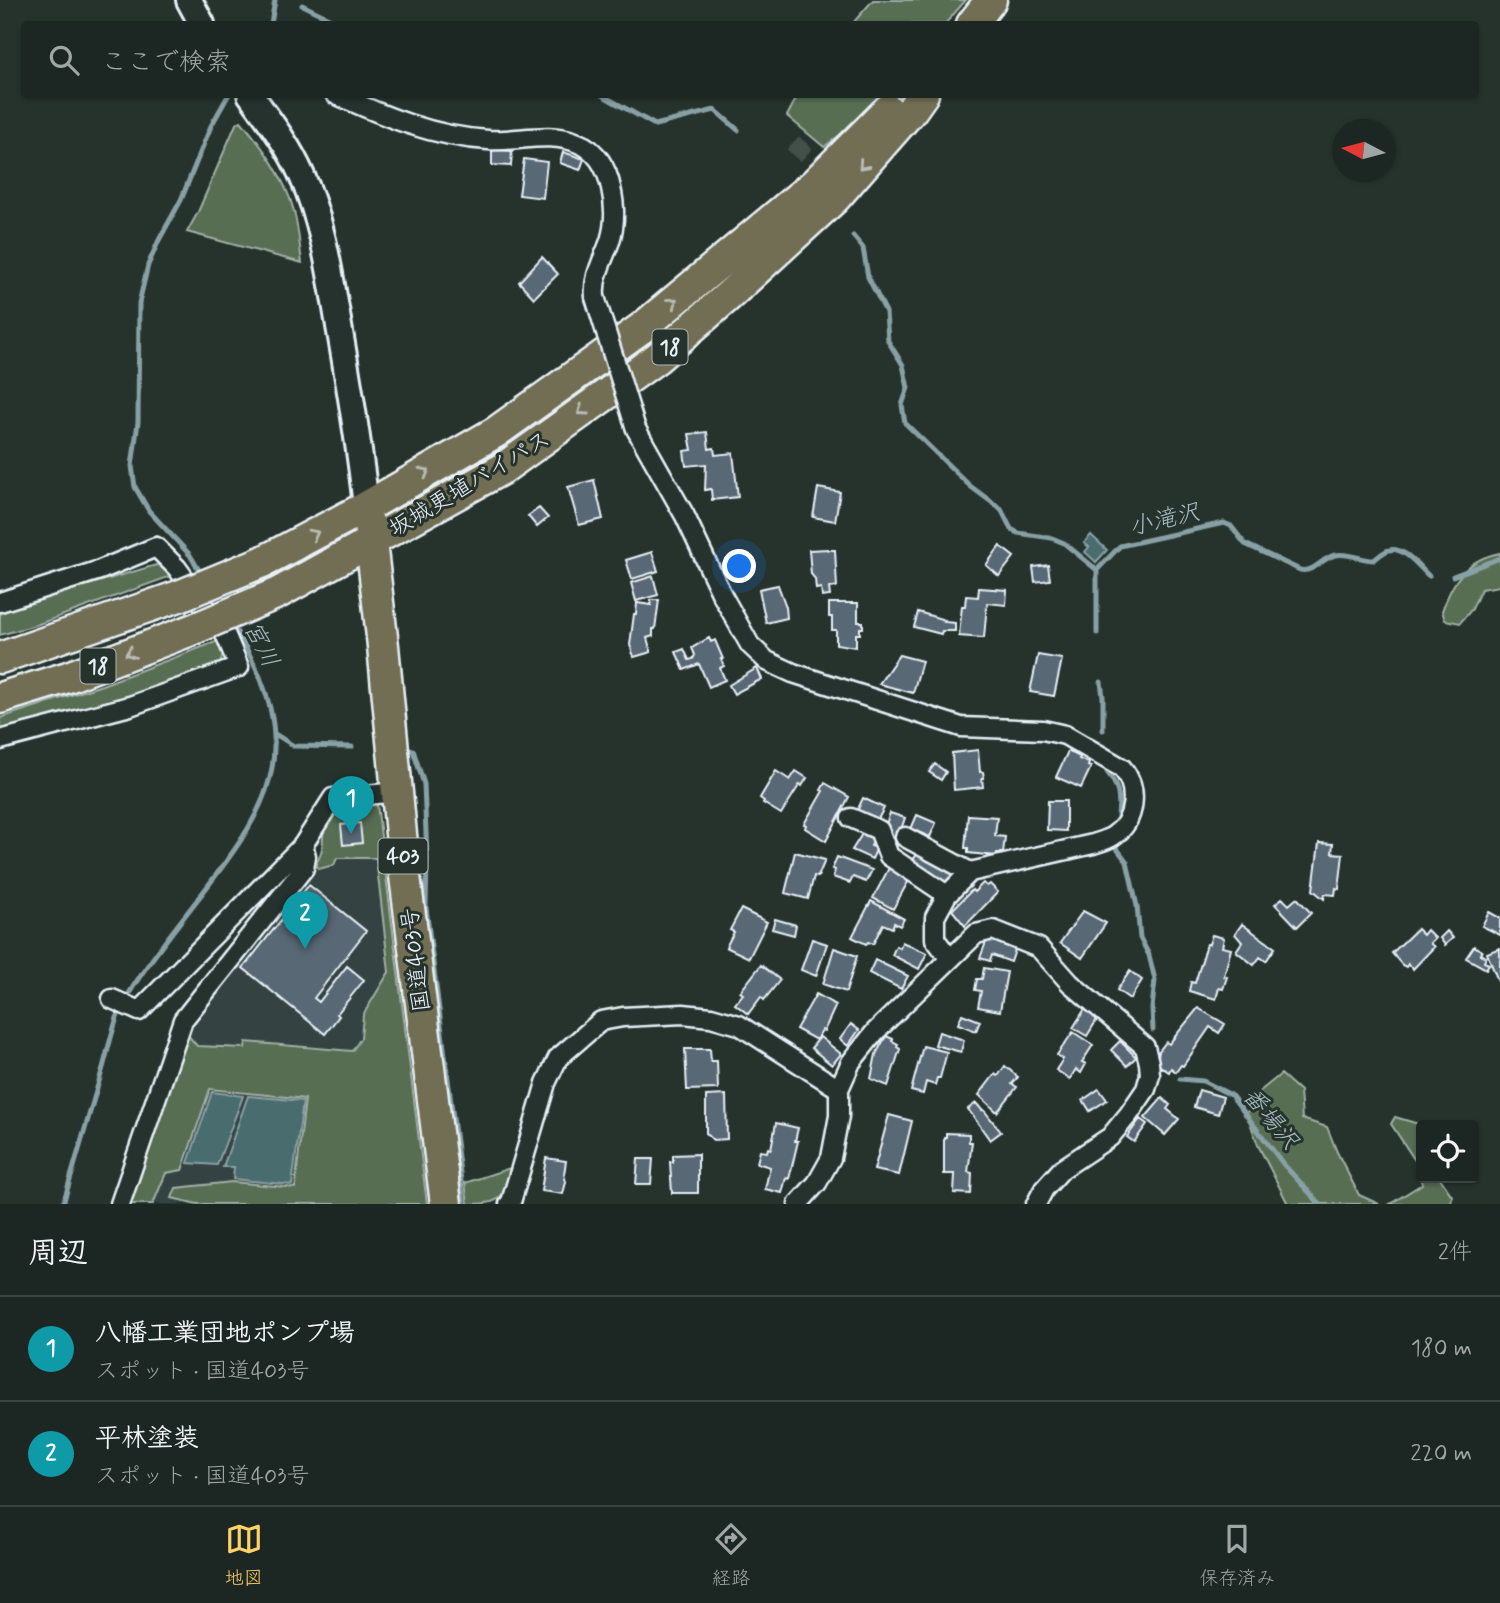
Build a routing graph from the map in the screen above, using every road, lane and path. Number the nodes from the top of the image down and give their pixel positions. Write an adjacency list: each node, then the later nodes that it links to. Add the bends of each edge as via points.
1 (188, 0): 2 (main road)
2 (200, 21)
3 (254, 98): 7 (main road, via 303,176 320,225)
4 (344, 98): 17 (street, bridge, via 438,134 488,140 562,138 598,155 611,186 614,211 611,238 594,283 595,297 636,429 750,645 767,661 961,727 1065,735 1128,775 1132,804 1125,826 1112,837)
5 (898, 98): 7 (highway, 坂城更埴バイパス / 18, one-way to 5, via 496,432 643,327 813,185)
6 (920, 98): 8 (highway, 坂城更埴バイパス / 18, one-way to 8, via 835,198 657,358 502,469)
7 (366, 507): 8 (highway, 国道403号 / 403); 10 (highway, 坂城更埴バイパス / 18, one-way to 7, bridge, via 262,562)
8 (371, 542): 11 (highway, 坂城更埴バイパス / 18, one-way to 11, bridge, via 278,593 194,629); 13 (highway, 国道403号 / 403)
9 (0, 602): 12 (street, via 156,547 177,568 226,636 239,667 130,706)
10 (0, 658)
11 (0, 698)
12 (0, 740)
13 (398, 792): 16 (street, via 333,797); 23 (highway, 国道403号 / 403)
14 (851, 818): 18 (street, via 879,830 889,856)
15 (905, 836): 17 (street)
16 (303, 845): 20 (street, via 139,1010); 22 (street, via 304,868 183,1020)
17 (970, 872): 18 (street)
18 (947, 895): 19 (street, via 935,916 936,939)
19 (950, 959): 21 (street, via 875,1032 851,1062); 26 (street, via 976,934 993,930 1039,948 1070,983 1145,1047 1150,1075 1146,1090 1110,1137 1062,1169)
20 (112, 999)
21 (839, 1089): 24 (street, via 739,1025 683,1014 601,1021 558,1058); 25 (street, via 831,1158)
22 (120, 1204)
23 (446, 1204)
24 (509, 1204)
25 (798, 1204)
26 (1036, 1204)

